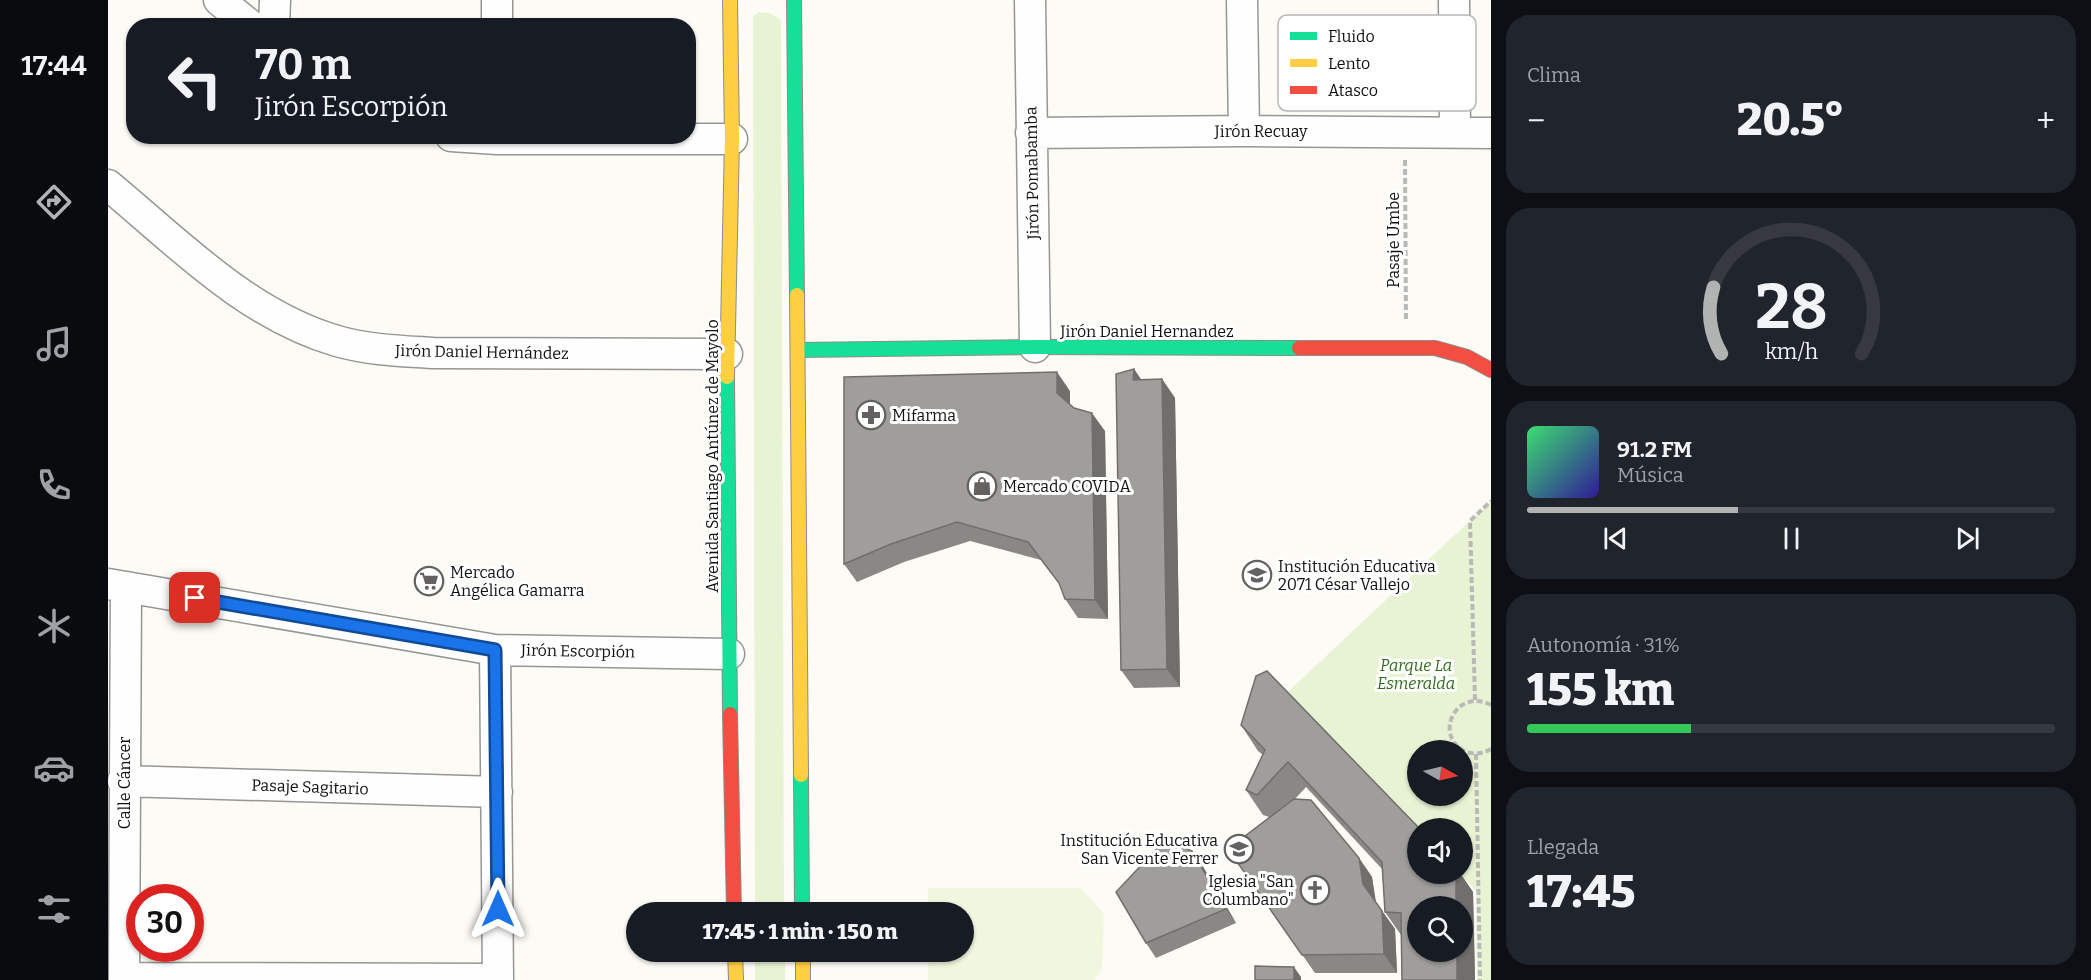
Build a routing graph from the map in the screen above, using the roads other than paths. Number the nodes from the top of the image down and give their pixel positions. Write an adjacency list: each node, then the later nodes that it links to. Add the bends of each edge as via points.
1 (219, 0): 12 (street)
2 (275, 0): 13 (street)
3 (497, 0): 14 (street)
4 (730, 0): 16 (main road, Avenida Santiago Antúnez de Mayolo)
5 (794, 0): 15 (main road)
6 (1030, 0): 20 (street, Jirón Pomabamba)
7 (1242, 0): 18 (street)
8 (1454, 0): 11 (street)
9 (779, 2): 15 (main road)
10 (746, 3): 16 (main road)
11 (1454, 15)
12 (240, 18)
13 (274, 18)
14 (497, 18)
15 (794, 18): 26 (main road)
16 (730, 19): 23 (main road, Avenida Santiago Antúnez de Mayolo)
17 (1455, 111): 19 (street)
18 (1244, 131): 19 (street, Jirón Recuay); 20 (street, Jirón Recuay)
19 (1455, 132): 21 (street, Jirón Recuay)
20 (1031, 133): 25 (street, Jirón Pomabamba)
21 (1491, 133)
22 (696, 139): 23 (street)
23 (732, 139): 27 (main road, Avenida Santiago Antúnez de Mayolo)
24 (108, 185): 27 (street, Jirón Daniel Hernández, via 224,282 293,323 338,341 384,350 433,353)
25 (1035, 347): 26 (main road, Jirón Daniel Hernandez); 28 (main road, Jirón Daniel Hernandez, via 1435,348 1467,357)
26 (798, 350): 35 (main road)
27 (727, 354): 31 (main road, Avenida Santiago Antúnez de Mayolo)
28 (1491, 370)
29 (117, 585): 30 (street, Jirón Escorpión); 32 (street, Calle Cáncer)
30 (495, 650): 31 (street, Jirón Escorpión); 33 (street)
31 (729, 654): 34 (main road, Avenida Santiago Antúnez de Mayolo)
32 (123, 781): 33 (street, Pasaje Sagitario); 38 (street, Calle Cáncer)
33 (496, 792): 39 (street)
34 (734, 902)
35 (802, 902)
36 (735, 962): 40 (main road)
37 (803, 962): 41 (main road)
38 (124, 979): 39 (street)
39 (498, 980)
40 (736, 980)
41 (803, 980)

